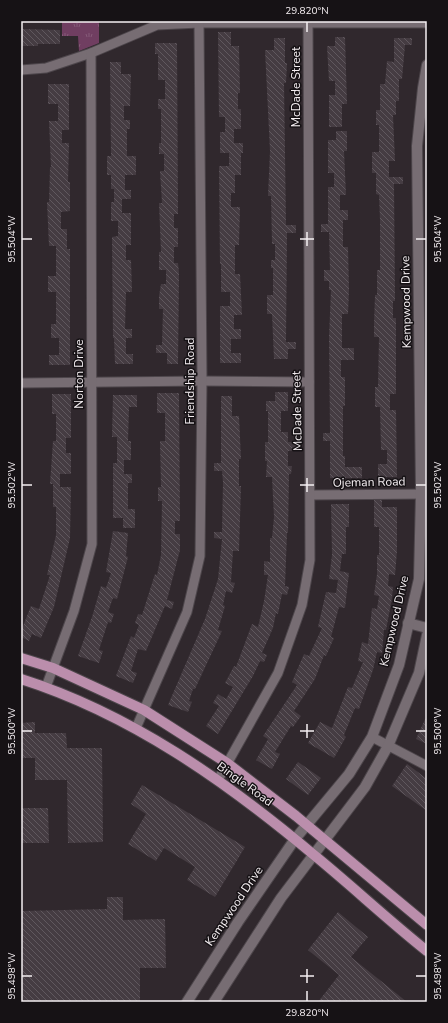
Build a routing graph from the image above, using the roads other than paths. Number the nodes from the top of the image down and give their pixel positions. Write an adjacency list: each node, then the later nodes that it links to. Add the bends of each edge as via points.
1 (308, 22): 2 (street); 3 (street); 11 (street, McDade Street)
2 (199, 23): 4 (street, via 157,25); 10 (street, Friendship Road)
3 (427, 23)
4 (91, 53): 6 (street, via 46,68); 13 (street, Norton Drive)
5 (427, 65): 7 (main road, Kempwood Drive)
6 (21, 70)
7 (423, 130): 8 (main road, Kempwood Drive, via 417,146)
8 (423, 244): 9 (main road, Kempwood Drive)
9 (423, 361): 14 (main road, Kempwood Drive)
10 (202, 380): 11 (street); 13 (street); 23 (street, Friendship Road, via 200,556 187,612)
11 (309, 382): 15 (street, McDade Street)
12 (21, 383): 13 (street)
13 (91, 383): 20 (street, Norton Drive, via 92,544 74,611)
14 (424, 493): 15 (street, Ojeman Road); 16 (main road, Kempwood Drive, via 419,579)
15 (311, 495): 27 (street, McDade Street, via 310,560 302,605 278,673)
16 (408, 623): 17 (main road); 25 (main road, Kempwood Drive, via 399,665)
17 (427, 628)
18 (427, 635): 26 (main road, via 419,672)
19 (21, 658): 20 (main road, Bingle Road)
20 (53, 668): 22 (street, Norton Drive); 23 (main road, Bingle Road)
21 (21, 679): 22 (main road, Bingle Road)
22 (46, 687): 24 (main road, Bingle Road)
23 (144, 710): 24 (street, Friendship Road); 27 (main road, Bingle Road)
24 (136, 728): 29 (main road, Bingle Road)
25 (372, 737): 26 (street); 30 (main road, Kempwood Drive, via 349,774)
26 (388, 746): 28 (street); 32 (main road, via 366,787)
27 (227, 763): 29 (street, McDade Street); 30 (main road, Bingle Road)
28 (427, 766)
29 (218, 780): 31 (main road, Bingle Road)
30 (308, 826): 31 (main road, Kempwood Drive); 32 (main road, Bingle Road)
31 (295, 839): 33 (main road, Bingle Road); 36 (main road, Kempwood Drive, via 238,922)
32 (326, 841): 33 (main road); 34 (main road, Bingle Road)
33 (314, 854): 35 (main road, Bingle Road); 37 (main road, via 258,932)
34 (427, 925)
35 (426, 946)
36 (188, 1002)
37 (214, 1002)

